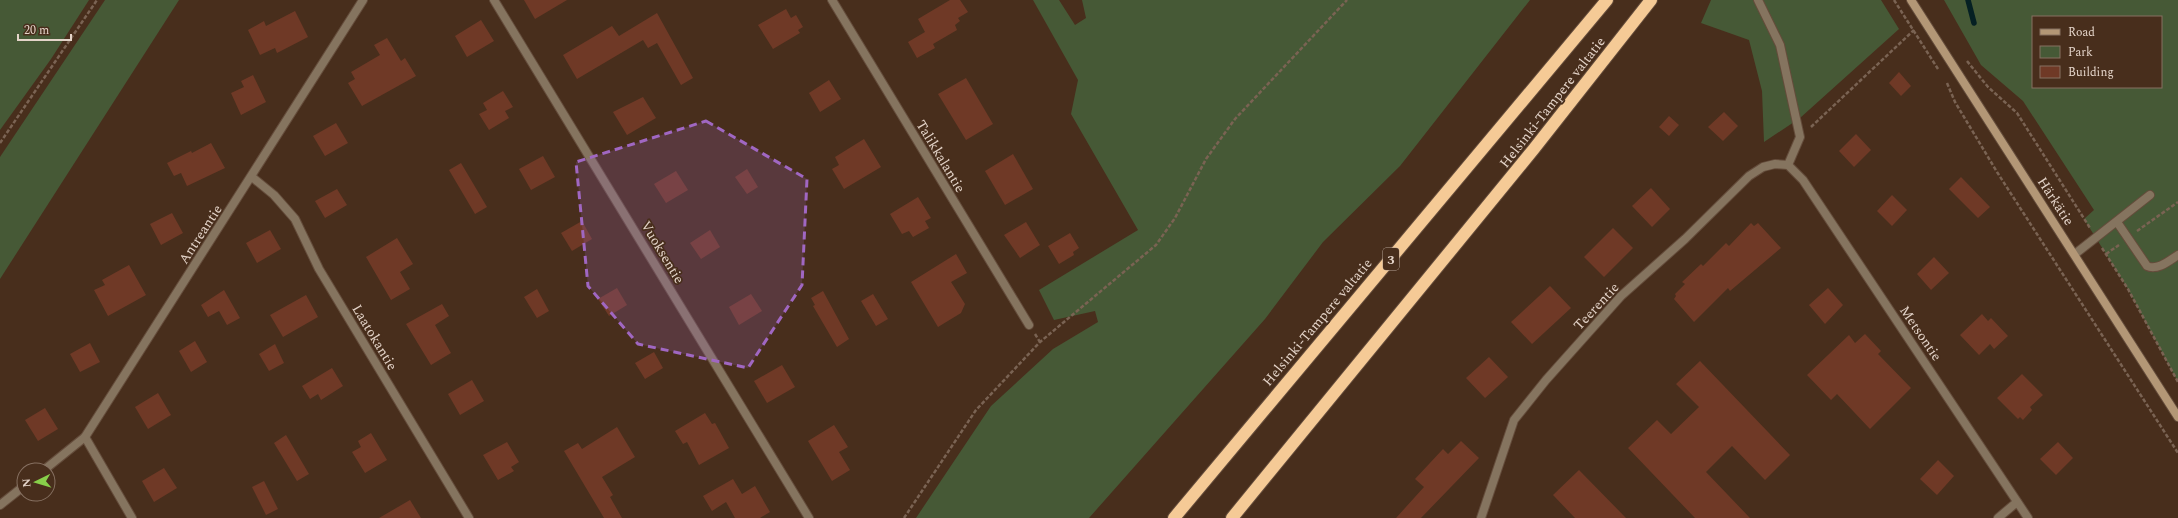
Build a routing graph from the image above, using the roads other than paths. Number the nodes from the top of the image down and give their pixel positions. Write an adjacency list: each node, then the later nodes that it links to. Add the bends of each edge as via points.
1 (363, 0): 9 (street, Antreantie)
2 (494, 0): 23 (street, Vuoksentie)
3 (832, 0): 14 (street, Talikkalantie)
4 (1607, 0): 24 (highway, Helsinki-Tampere valtatie / 3)
5 (1651, 0): 25 (highway, Helsinki-Tampere valtatie, via 1528,156)
6 (1758, 0): 8 (street, via 1780,45 1800,137)
7 (1911, 0): 12 (main road, Härkätie)
8 (1788, 165): 19 (street, Metsontie, via 1803,180); 26 (street, Teerentie, via 1775,164 1763,167 1750,176 1621,296 1546,380 1514,420)
9 (252, 177): 16 (street, Antreantie); 22 (street, Laatokantie, via 274,195 296,220 319,269)
10 (2150, 195): 11 (street)
11 (2117, 222): 12 (street); 13 (street, via 2147,266 2157,267)
12 (2075, 254): 15 (main road, Härkätie)
13 (2178, 255)
14 (1029, 325)
15 (2178, 417)
16 (85, 437): 17 (street, Antreantie); 21 (street)
17 (54, 462)
18 (16, 492): 20 (street)
19 (2017, 502): 27 (street); 28 (street, Metsontie)
20 (0, 505)
21 (132, 518)
22 (469, 518)
23 (809, 518)
24 (1174, 518)
25 (1232, 518)
26 (1481, 518)
27 (1998, 518)
28 (2028, 518)

